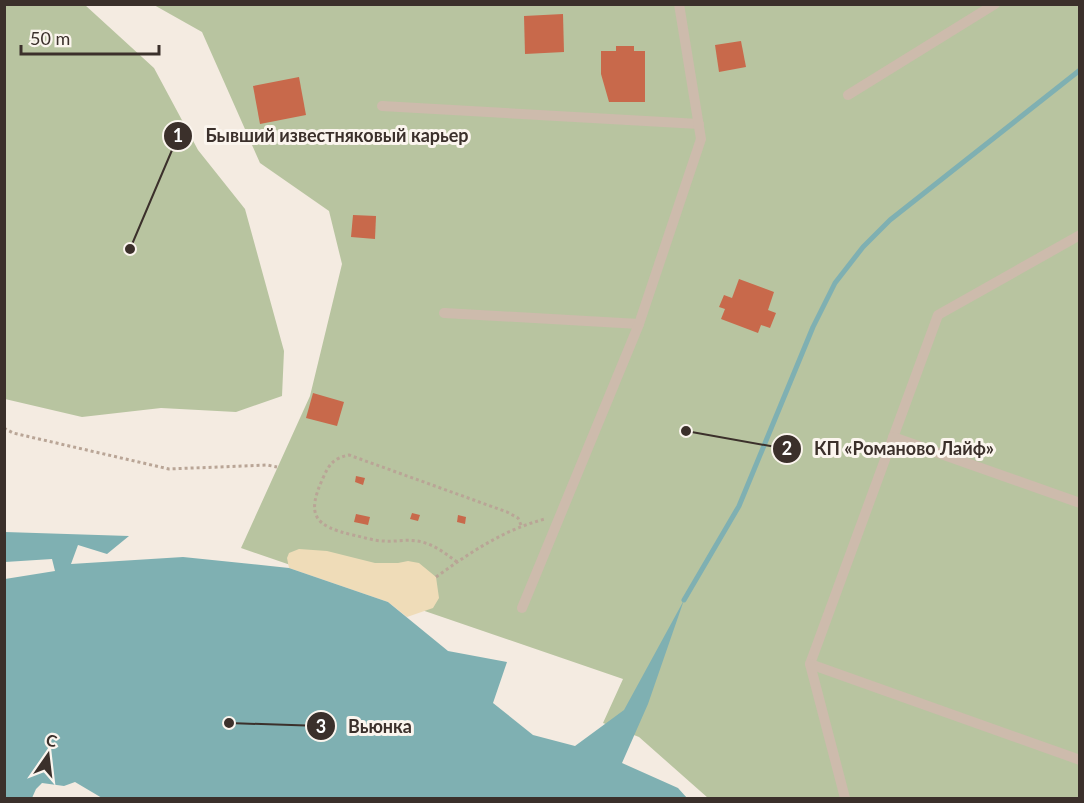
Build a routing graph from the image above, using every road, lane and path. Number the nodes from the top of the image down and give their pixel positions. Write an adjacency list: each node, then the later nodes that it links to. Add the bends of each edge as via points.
1 (679, 4): 5 (lane)
2 (995, 4): 3 (lane)
3 (848, 95)
4 (382, 106): 5 (lane)
5 (699, 123): 8 (lane, via 702,139)
6 (1077, 239): 10 (lane, via 938,315)
7 (444, 313): 8 (lane)
8 (639, 324): 13 (lane)
9 (4, 428): 11 (path, via 34,439 169,469)
10 (893, 437): 12 (lane); 18 (lane)
11 (277, 467)
12 (1080, 503)
13 (559, 518): 14 (path); 17 (lane)
14 (521, 525): 15 (path, via 482,544); 15 (path, via 518,518 507,512 349,455 337,457 328,466 314,505 318,519 326,527 381,542 417,541 436,547)
15 (457, 562): 16 (path)
16 (436, 577)
17 (522, 608)
18 (810, 664): 19 (lane); 20 (lane)
19 (1080, 760)
20 (845, 798)

